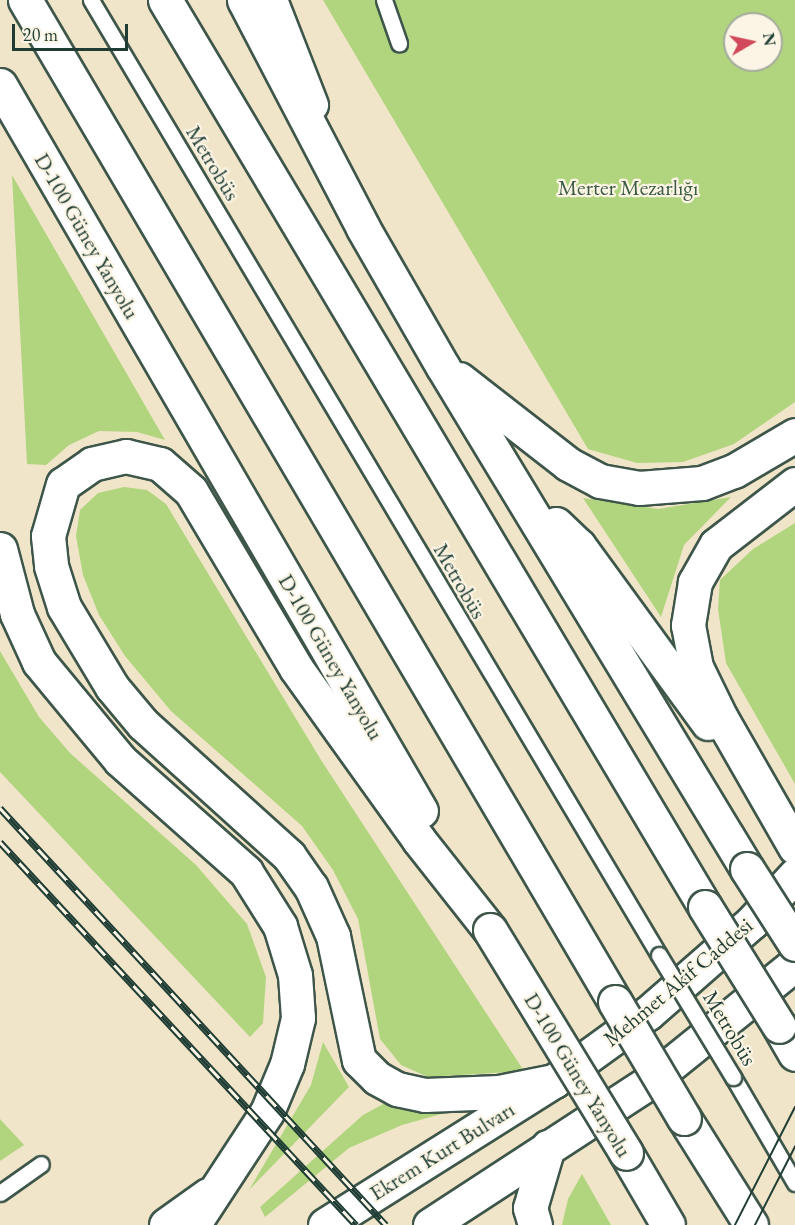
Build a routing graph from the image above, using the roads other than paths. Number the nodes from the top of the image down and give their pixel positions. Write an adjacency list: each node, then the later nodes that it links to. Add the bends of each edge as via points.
1 (25, 0): 34 (main road, bridge, via 615,1002)
2 (91, 0): 25 (lane, Metrobüs, bridge)
3 (165, 0): 21 (main road, bridge)
4 (244, 0): 9 (main road)
5 (273, 0): 9 (street)
6 (384, 0): 7 (lane)
7 (399, 43)
8 (0, 85): 18 (main road, D-100 Güney Yanyolu)
9 (363, 228): 10 (main road)
10 (443, 367): 11 (main road, via 568,465 600,480 648,488 702,483 734,471); 13 (main road)
11 (795, 435)
12 (795, 484): 15 (main road, via 716,545 695,582 688,625 696,667)
13 (518, 486): 15 (main road, via 579,546); 19 (main road, bridge)
14 (0, 549): 26 (main road, via 17,614 39,662 120,759 246,872 280,926 295,975 298,1018 287,1064 267,1112)
15 (775, 814): 16 (main road)
16 (795, 847)
17 (795, 875): 22 (main road, Mehmet Akif Caddesi, via 752,922 648,1013)
18 (490, 930): 22 (main road, via 419,840 296,668 191,491 160,464 126,456 92,464 63,484 48,536 51,566 64,607 112,687 143,724 290,856 333,936 359,1060 377,1078 397,1089 425,1095 499,1092); 33 (main road, D-100 Güney Yanyolu, bridge)
19 (795, 944)
20 (795, 964): 23 (main road, via 645,1085)
21 (787, 1040)
22 (554, 1081): 28 (main road, Ekrem Kurt Bulvarı)
23 (548, 1147): 31 (main road); 32 (main road, via 530,1208)
24 (40, 1164): 27 (lane)
25 (795, 1183)
26 (212, 1192): 29 (main road); 30 (main road)
27 (0, 1193)
28 (328, 1224)
29 (166, 1225)
30 (194, 1225)
31 (429, 1225)
32 (535, 1225)
33 (668, 1225)
34 (751, 1225)

